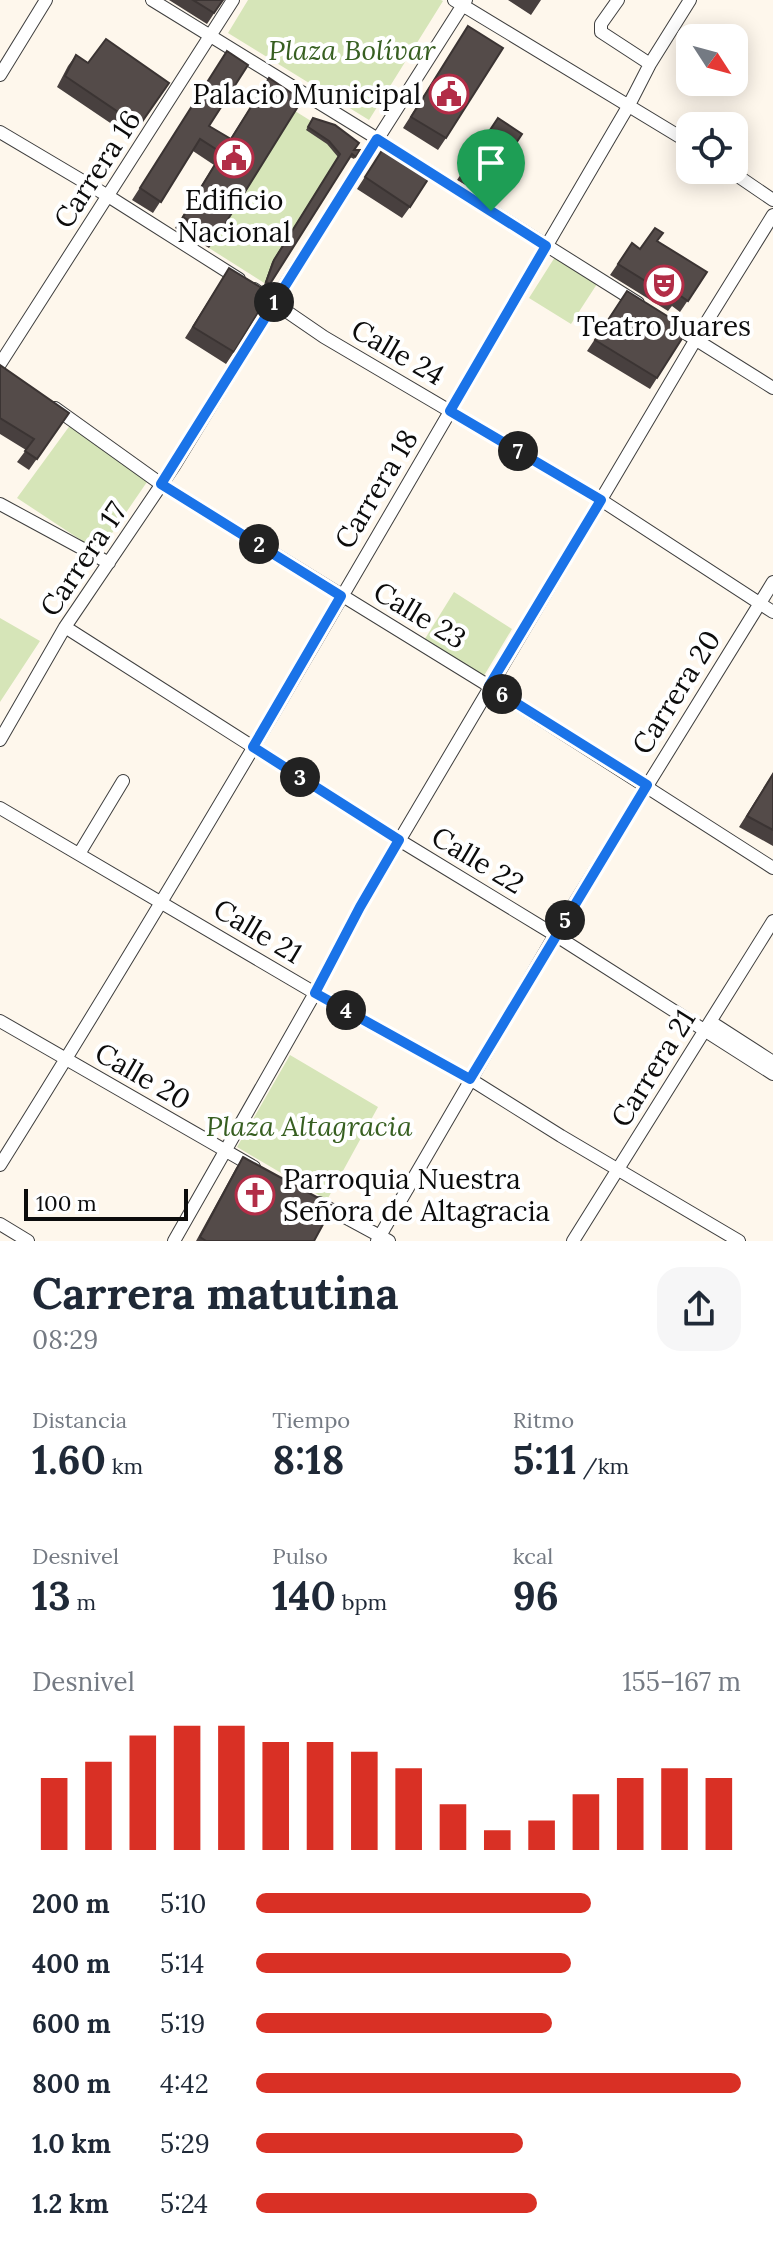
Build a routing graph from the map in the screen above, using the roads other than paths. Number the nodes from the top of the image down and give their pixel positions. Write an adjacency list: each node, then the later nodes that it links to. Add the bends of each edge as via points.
1 (46, 0): 9 (street)
2 (152, 0): 7 (street)
3 (233, 0): 7 (street, Carrera 16)
4 (618, 0): 8 (street, via 601,32)
5 (690, 0): 8 (street, Carrera 18)
6 (461, 2): 10 (street); 13 (street, Carrera 17)
7 (210, 36): 13 (street); 17 (street, Carrera 16)
8 (650, 64): 10 (street, Carrera 18)
9 (0, 75)
10 (629, 105): 12 (street); 20 (street, Carrera 18)
11 (0, 132): 17 (street, Calle 24)
12 (676, 134)
13 (377, 139): 14 (street); 21 (street, Carrera 17)
14 (389, 146)
15 (413, 161): 20 (street)
16 (748, 183): 18 (street)
17 (108, 196): 21 (street, Calle 24); 25 (street, Carrera 16)
18 (773, 200)
19 (773, 215): 24 (street)
20 (546, 246): 22 (street); 28 (street, Carrera 18)
21 (274, 302): 28 (street, Calle 24); 29 (street, Carrera 17)
22 (655, 314)
23 (669, 322): 24 (street)
24 (696, 339): 26 (street); 30 (street)
25 (1, 368)
26 (773, 388)
27 (40, 398): 29 (street, Calle 23)
28 (450, 411): 30 (street, Calle 24); 34 (street, Carrera 18)
29 (161, 484): 32 (street, Carrera 17); 34 (street, Calle 23)
30 (601, 500): 35 (street, Calle 24); 38 (street)
31 (0, 504): 32 (street)
32 (109, 563): 37 (street, Carrera 17)
33 (773, 582): 35 (street, Carrera 20)
34 (341, 596): 38 (street, Calle 23); 40 (street, Carrera 18)
35 (760, 603): 36 (street, Calle 24); 42 (street, Carrera 20)
36 (773, 612)
37 (65, 627): 39 (street, Carrera 17); 40 (street, Calle 22)
38 (489, 686): 42 (street, Calle 23); 44 (street)
39 (0, 740)
40 (253, 747): 44 (street, Calle 22); 47 (street, Carrera 18)
41 (123, 781): 45 (street)
42 (647, 785): 46 (street, Calle 23); 49 (street, Carrera 20)
43 (0, 808): 45 (street, Calle 21)
44 (399, 840): 49 (street, Calle 22); 50 (street)
45 (79, 854): 47 (street, Calle 21)
46 (773, 868)
47 (160, 901): 50 (street, Calle 21); 53 (street, Carrera 18)
48 (773, 921): 52 (street, Carrera 21)
49 (555, 935): 52 (street, Calle 22); 56 (street, Carrera 20)
50 (315, 993): 56 (street, Calle 21); 57 (street)
51 (0, 1021): 53 (street, Calle 20)
52 (708, 1026): 54 (street); 55 (street); 59 (street, Carrera 21)
53 (66, 1059): 57 (street, Calle 20); 58 (street, Carrera 18)
54 (773, 1062)
55 (773, 1074)
56 (470, 1079): 59 (street, Calle 21); 63 (street, Carrera 20)
57 (224, 1151): 60 (street, Calle 20); 65 (street)
58 (0, 1165)
59 (618, 1170): 66 (street, Carrera 21); 67 (street, Calle 21)
60 (263, 1172)
61 (302, 1193): 63 (street)
62 (0, 1224): 64 (street)
63 (382, 1239)
64 (28, 1241)
65 (174, 1241)
66 (573, 1241)
67 (739, 1241)

